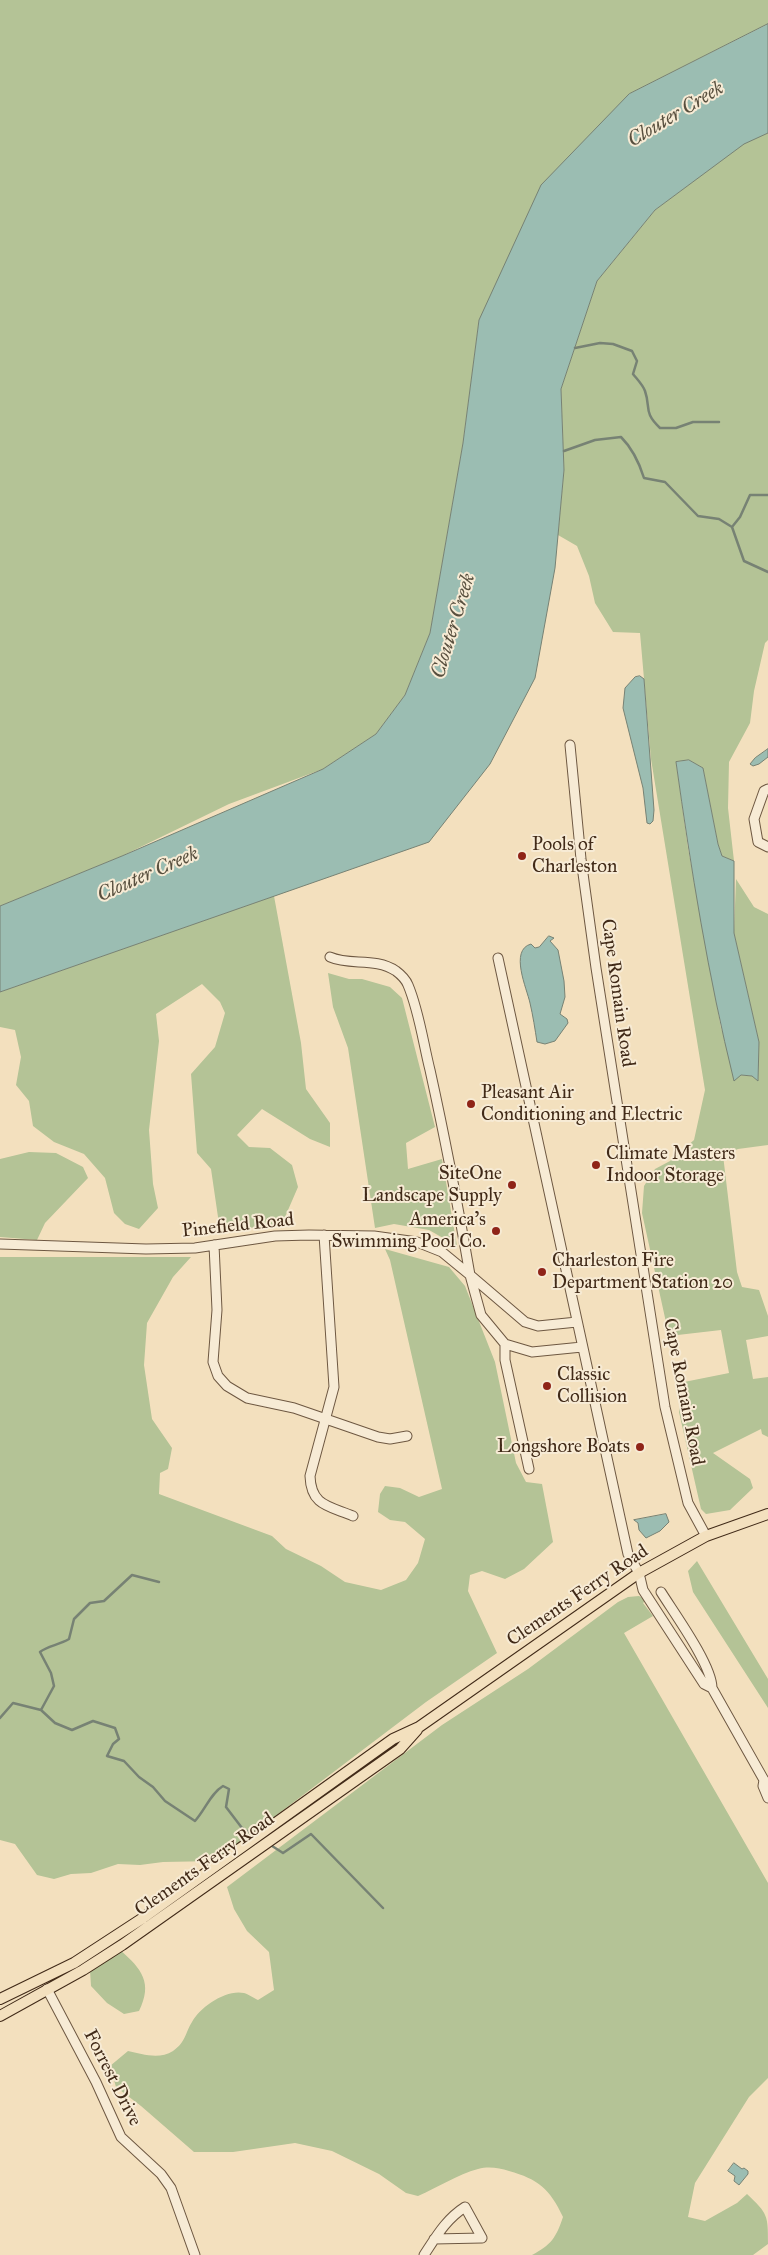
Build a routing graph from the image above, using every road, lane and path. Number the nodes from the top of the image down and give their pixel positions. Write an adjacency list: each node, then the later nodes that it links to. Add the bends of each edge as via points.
1 (570, 745): 18 (street, Cape Romain Road, via 596,968 665,1406 688,1503)
2 (768, 790): 3 (street, via 764,791 754,819 758,842)
3 (768, 847)
4 (330, 957): 9 (street, via 338,961 382,964 397,971 407,982 448,1147)
5 (498, 958): 10 (street)
6 (324, 1235): 8 (street, Pinefield Road, via 275,1236); 9 (street, Pinefield Road, via 374,1236 416,1242 442,1252); 13 (street, via 334,1370 334,1387)
7 (0, 1244): 8 (street, Pinefield Road, via 146,1249)
8 (214, 1245): 13 (street, via 217,1310 213,1362 218,1376 227,1386 247,1398)
9 (470, 1275): 10 (street, Pinefield Road, via 525,1322 538,1326); 11 (street, via 481,1315)
10 (577, 1322): 12 (street)
11 (505, 1344): 12 (street, via 532,1352); 15 (street, via 505,1360)
12 (582, 1347): 19 (street, via 628,1554)
13 (326, 1417): 14 (street, via 378,1437); 17 (street, via 310,1476 311,1492 319,1503)
14 (407, 1436)
15 (529, 1469)
16 (768, 1514): 18 (main road, Clements Ferry Road)
17 (353, 1516)
18 (706, 1536): 19 (main road, Clements Ferry Road)
19 (639, 1573): 21 (street, via 643,1590 704,1684); 24 (main road, Clements Ferry Road, via 419,1727 400,1749)
20 (660, 1592): 21 (street, via 712,1679)
21 (712, 1688): 22 (street)
22 (766, 1782): 23 (street, via 763,1786)
23 (768, 1798)
24 (247, 1851): 25 (main road, Clements Ferry Road, via 122,1945); 26 (main road, Clements Ferry Road, via 74,1962)
25 (47, 1989): 27 (main road, Clements Ferry Road); 29 (street, Forrest Drive, via 121,2137 161,2174 171,2188)
26 (0, 1999)
27 (0, 2016)
28 (434, 2239): 28 (street, via 454,2214 465,2207 482,2238); 30 (street)
29 (195, 2255)
30 (424, 2255)

